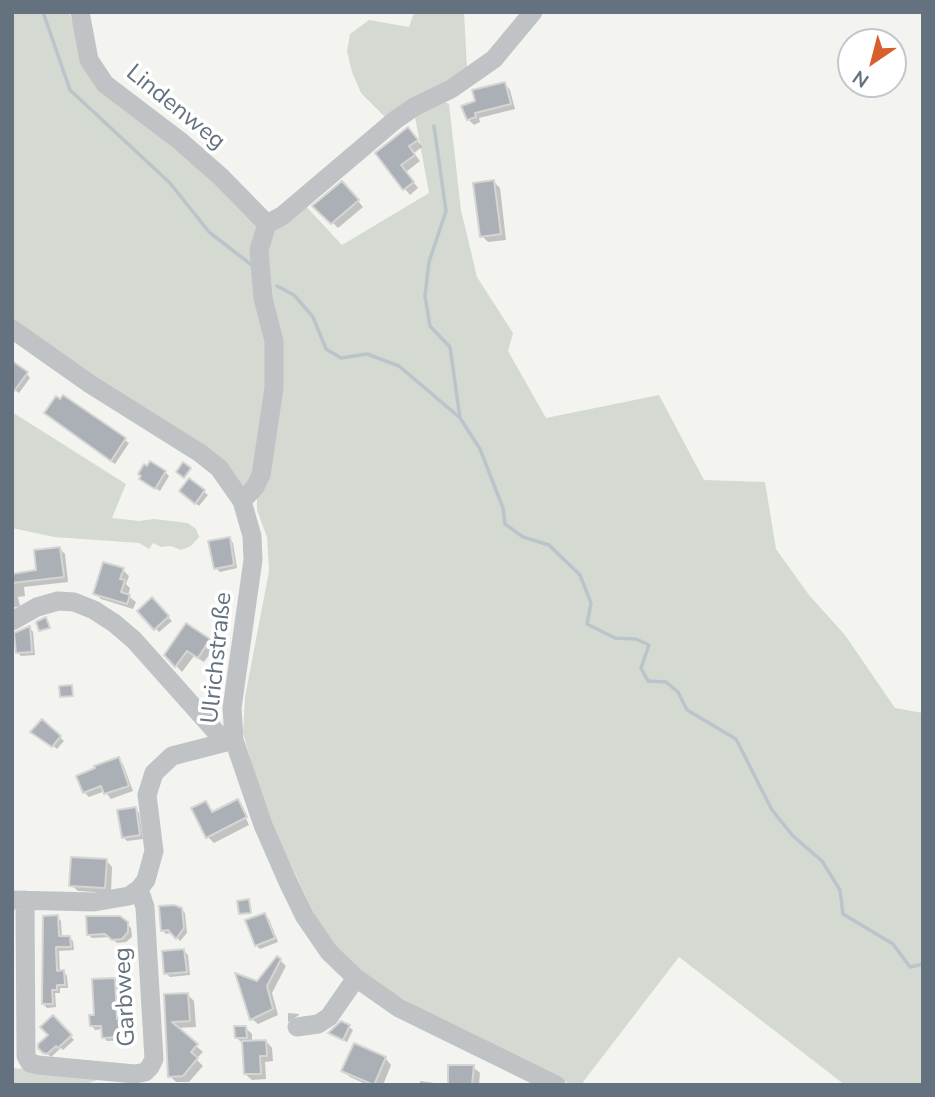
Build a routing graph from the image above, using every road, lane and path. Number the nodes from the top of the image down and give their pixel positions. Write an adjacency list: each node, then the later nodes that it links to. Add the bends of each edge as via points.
1 (80, 12): 3 (street, Lindenweg, via 89,60 105,83 180,141)
2 (533, 12): 3 (street, via 494,59 462,83 394,121)
3 (268, 224): 5 (street, via 259,250 263,298 274,341 274,388 261,475)
4 (12, 329): 5 (street, Ulrichstraße, via 200,453 219,468)
5 (242, 501): 7 (street, Ulrichstraße, via 253,560)
6 (12, 621): 7 (street, via 58,601 94,610 134,640)
7 (230, 741): 8 (street, via 172,756 154,773 147,795 154,851); 10 (street, Ulrichstraße, via 305,917 329,952)
8 (139, 889): 9 (street, Garbweg, via 105,901); 9 (street, Garbweg, via 145,907 154,1059 145,1072 135,1074 30,1063 26,1056)
9 (19, 900)
10 (356, 978): 11 (street, via 330,1017); 12 (street, Ulrichstraße, via 400,1008)
11 (297, 1027)
12 (556, 1085)

